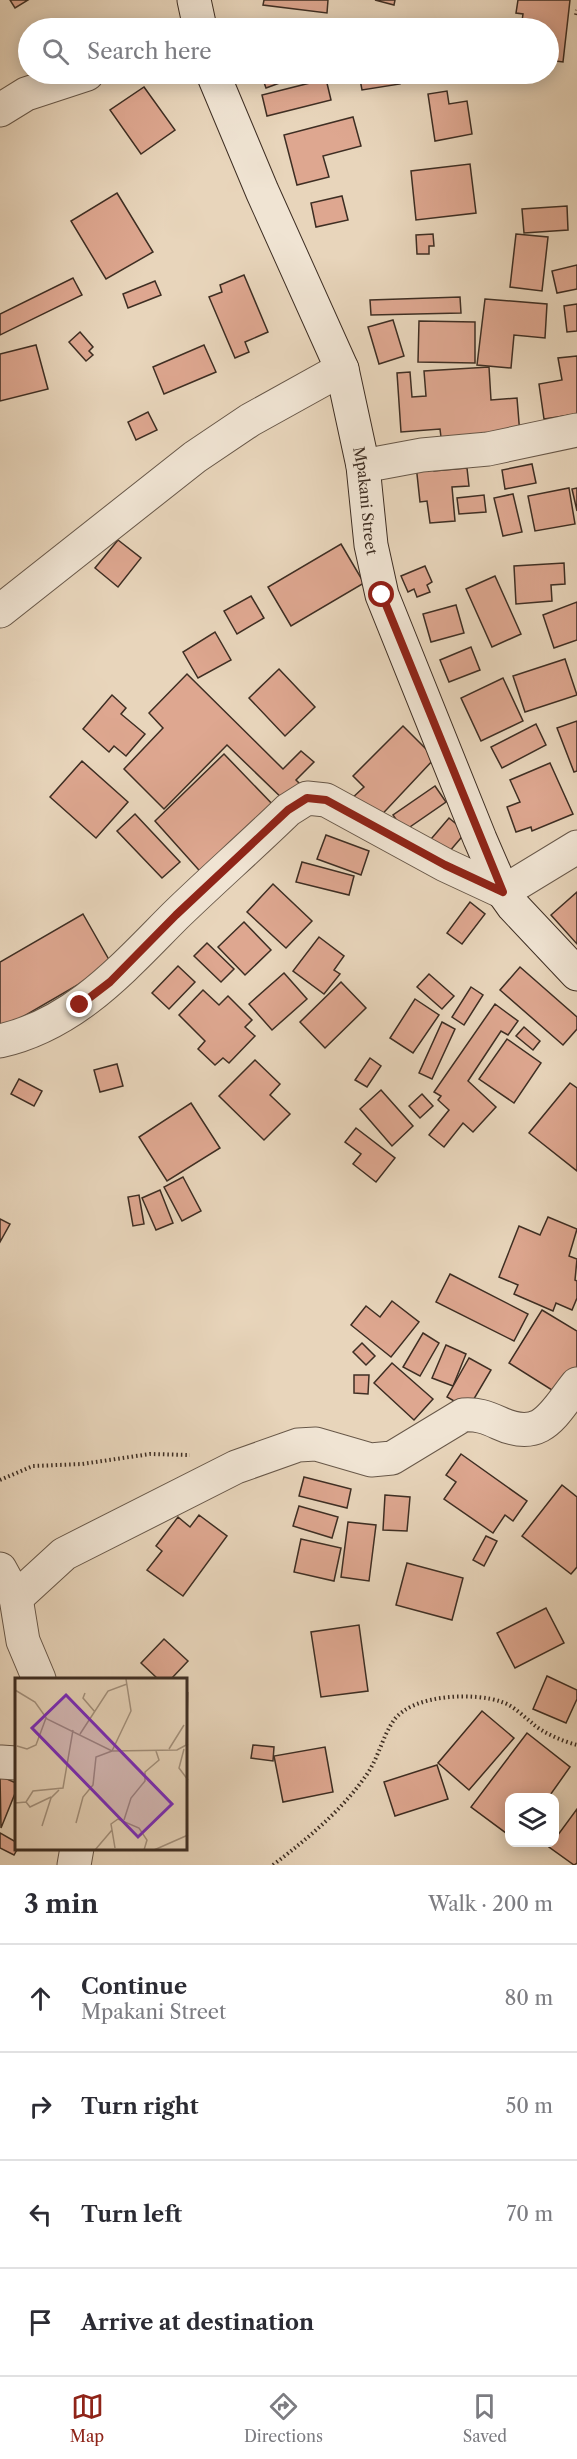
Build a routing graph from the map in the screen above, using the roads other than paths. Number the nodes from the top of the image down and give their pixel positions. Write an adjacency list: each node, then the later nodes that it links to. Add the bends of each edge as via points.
1 (194, 0): 2 (street)
2 (198, 18)
3 (56, 84): 5 (street, via 26,94)
4 (217, 84): 6 (street, Mpakani Street)
5 (0, 110)
6 (342, 369): 8 (street, Mpakani Street); 9 (street, via 250,420 195,458)
7 (577, 430): 8 (street, via 488,449)
8 (363, 466): 11 (street, Mpakani Street, via 371,545 382,595)
9 (0, 611)
10 (577, 848): 11 (street)
11 (503, 892): 12 (street, Mpakani Street, via 526,923); 13 (street, via 326,800 307,798 288,810 110,982 50,1024)
12 (577, 974)
13 (0, 1041)
14 (577, 1384): 16 (street, via 544,1425 530,1431 514,1430 476,1414 462,1415 392,1458 371,1460 316,1444 298,1445 236,1467 64,1554)
15 (0, 1569): 16 (street)
16 (16, 1598): 17 (street, via 23,1641)
17 (39, 1678)
18 (78, 1850): 19 (street)
19 (74, 1865)

